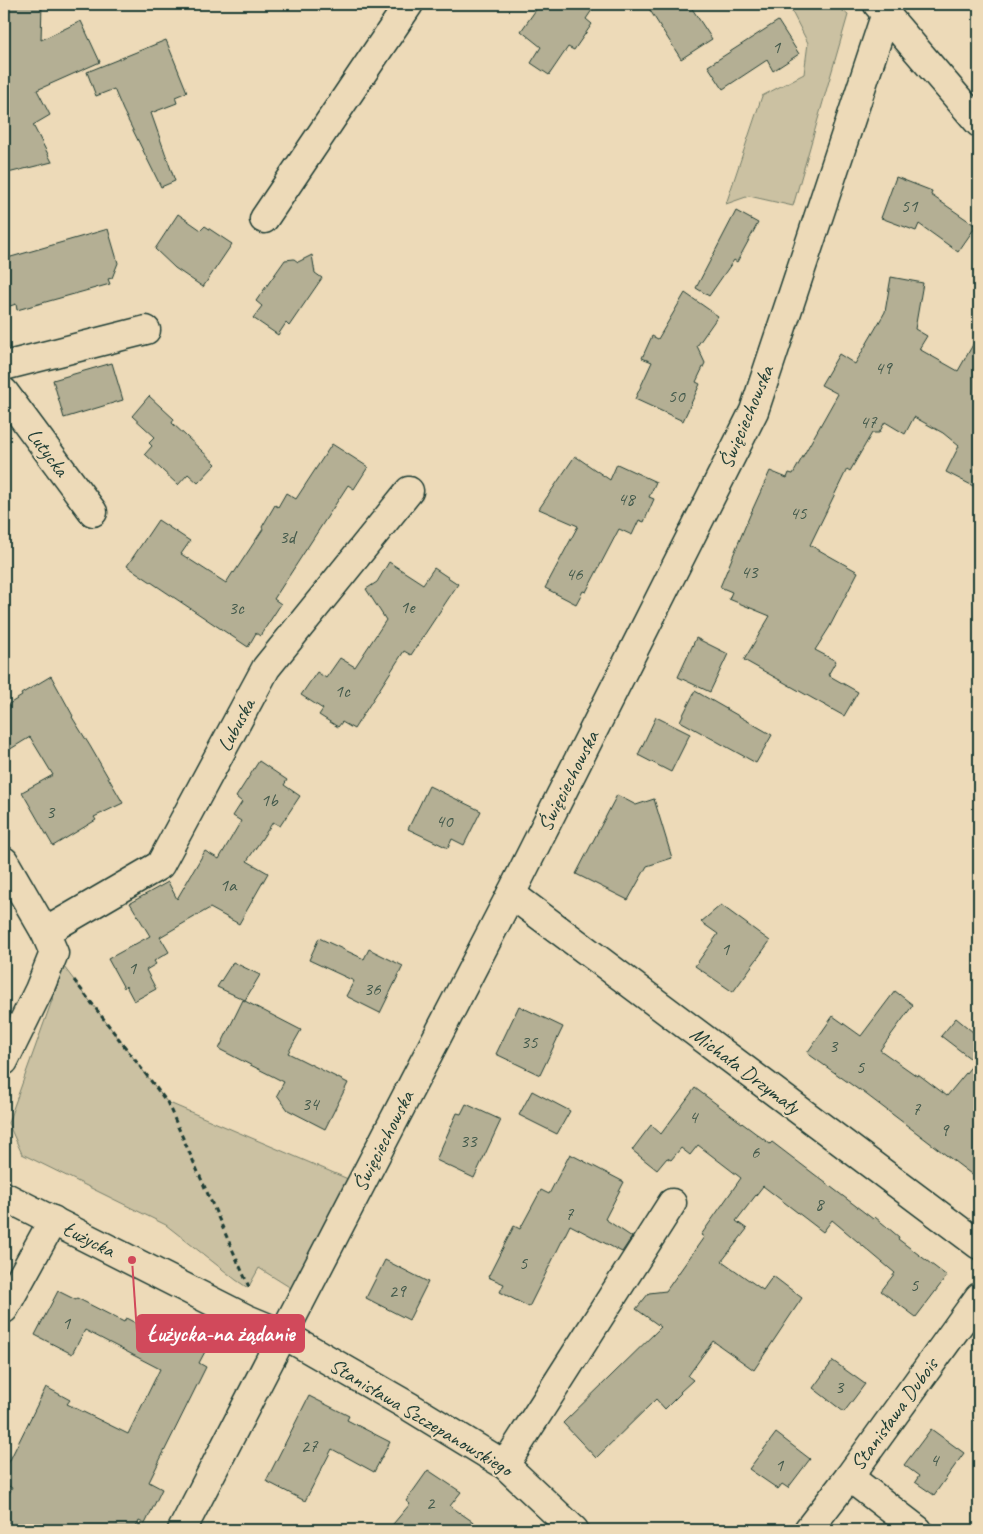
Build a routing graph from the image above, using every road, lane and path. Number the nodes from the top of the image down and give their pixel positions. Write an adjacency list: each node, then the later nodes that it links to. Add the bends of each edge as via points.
1 (409, 4): 4 (street)
2 (884, 8): 3 (street); 11 (street, Święciechowska, via 754,411)
3 (979, 123)
4 (264, 219)
5 (146, 330): 6 (street)
6 (4, 366)
7 (4, 392): 9 (street, Lutycka)
8 (410, 491): 12 (street, Lubuska, via 266,668 160,865)
9 (93, 512)
10 (4, 861): 12 (street)
11 (511, 894): 17 (street, Michała Drzymały); 21 (street, Święciechowska)
12 (50, 943): 13 (street, via 39,990); 18 (path, via 167,1102)
13 (4, 1061)
14 (4, 1196): 16 (street, Łużycka)
15 (672, 1203): 22 (street)
16 (53, 1220): 20 (street); 21 (street, Łużycka, via 247,1319)
17 (979, 1245)
18 (252, 1293)
19 (979, 1297): 23 (street, Stanisława Dubois)
20 (4, 1309)
21 (283, 1334): 22 (street, Stanisława Szczepanowskiego); 24 (street, Święciechowska)
22 (505, 1464): 25 (street, Stanisława Szczepanowskiego)
23 (849, 1477): 26 (street, Stanisława Dubois); 27 (street)
24 (182, 1530)
25 (574, 1530)
26 (808, 1530)
27 (918, 1530)

